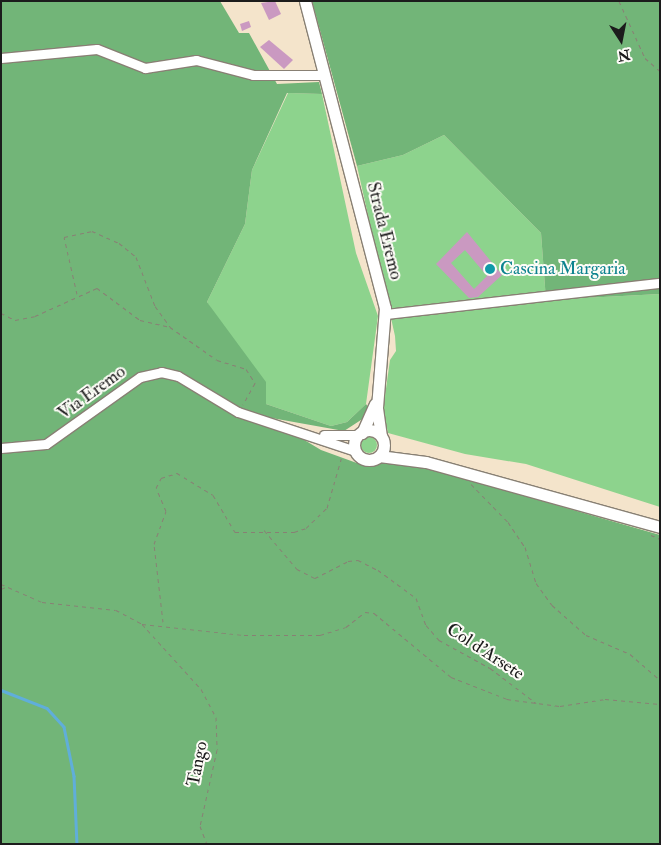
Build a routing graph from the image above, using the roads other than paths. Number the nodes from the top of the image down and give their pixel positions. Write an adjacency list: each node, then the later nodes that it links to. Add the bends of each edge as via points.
1 (305, 1): 3 (main road, Strada Eremo)
2 (1, 58): 3 (street, via 97,49 145,68 196,60 253,75)
3 (324, 75): 5 (main road, Strada Eremo)
4 (660, 283): 5 (street)
5 (386, 314): 6 (main road, Strada Eremo)
6 (378, 398): 8 (main road, Strada Eremo); 9 (main road, Strada Eremo)
7 (310, 433): 8 (street, Via Eremo); 10 (street, Via Eremo, via 238,412 178,376 155,373 140,377 46,444); 11 (street, Via Eremo)
8 (360, 434): 9 (main road); 11 (main road, Strada Eremo)
9 (382, 438): 12 (main road, Strada Eremo); 13 (main road)
10 (1, 448)
11 (355, 451): 12 (main road, via 366,460)
12 (379, 456): 13 (main road)
13 (426, 462): 14 (main road)
14 (660, 527)

